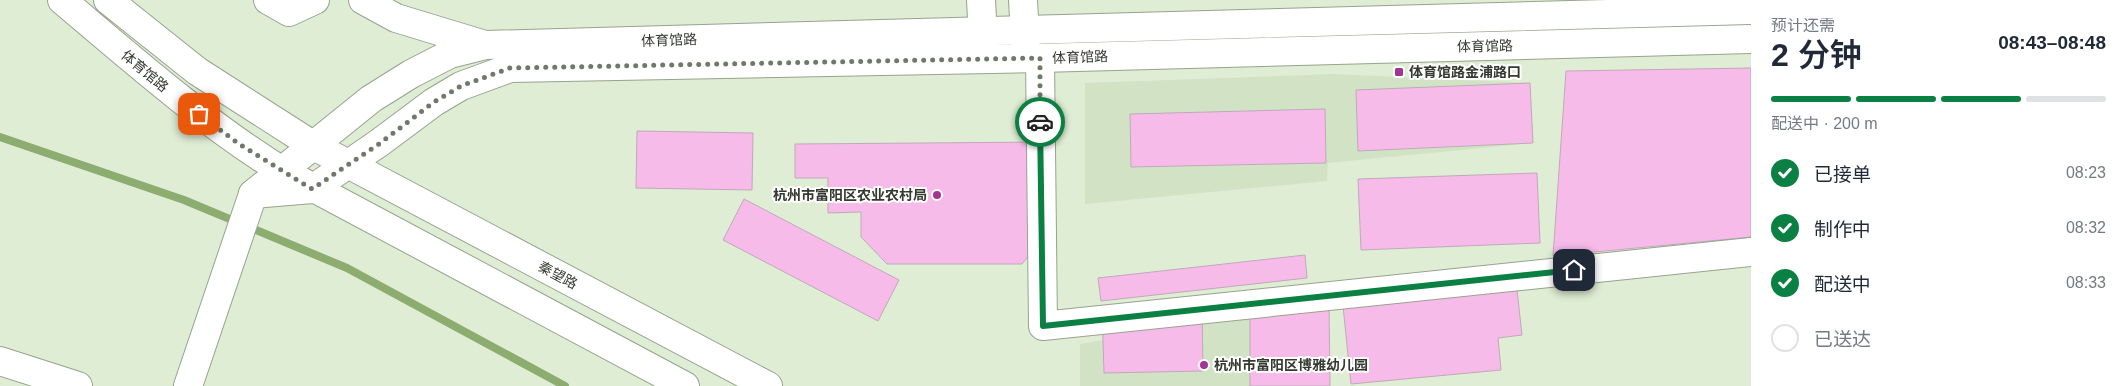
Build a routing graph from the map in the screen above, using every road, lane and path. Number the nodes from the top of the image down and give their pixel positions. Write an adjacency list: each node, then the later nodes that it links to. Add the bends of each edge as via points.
1 (62, 0): 18 (main road, 体育馆路, via 172,94 239,144)
2 (108, 0): 16 (main road, via 197,71)
3 (268, 0): 4 (main road, via 289,12)
4 (315, 0)
5 (362, 0): 12 (main road, 体育馆路, via 396,18)
6 (981, 0): 10 (main road)
7 (1023, 0): 9 (main road)
8 (1751, 10): 9 (main road, 体育馆路)
9 (1025, 30): 10 (main road, 体育馆路); 13 (main road)
10 (982, 32): 12 (main road, 体育馆路); 14 (main road)
11 (1751, 39): 13 (main road, 体育馆路)
12 (486, 45): 15 (main road); 16 (main road, 体育馆路, via 450,54 411,74 371,100)
13 (1033, 58): 14 (main road, 体育馆路); 21 (main road, via 1043,326)
14 (984, 59): 15 (main road, 体育馆路)
15 (510, 68): 17 (main road, 体育馆路, via 461,86)
16 (314, 146): 17 (main road); 18 (main road, 体育馆路)
17 (347, 164): 19 (main road, 体育馆路); 26 (main road, 秦望路)
18 (282, 171): 19 (main road, 体育馆路); 20 (main road, 体育馆路)
19 (312, 189): 20 (main road); 25 (main road)
20 (250, 199): 24 (main road)
21 (1751, 252)
22 (0, 361): 23 (main road)
23 (78, 386)
24 (188, 386)
25 (685, 386)
26 (768, 386)

